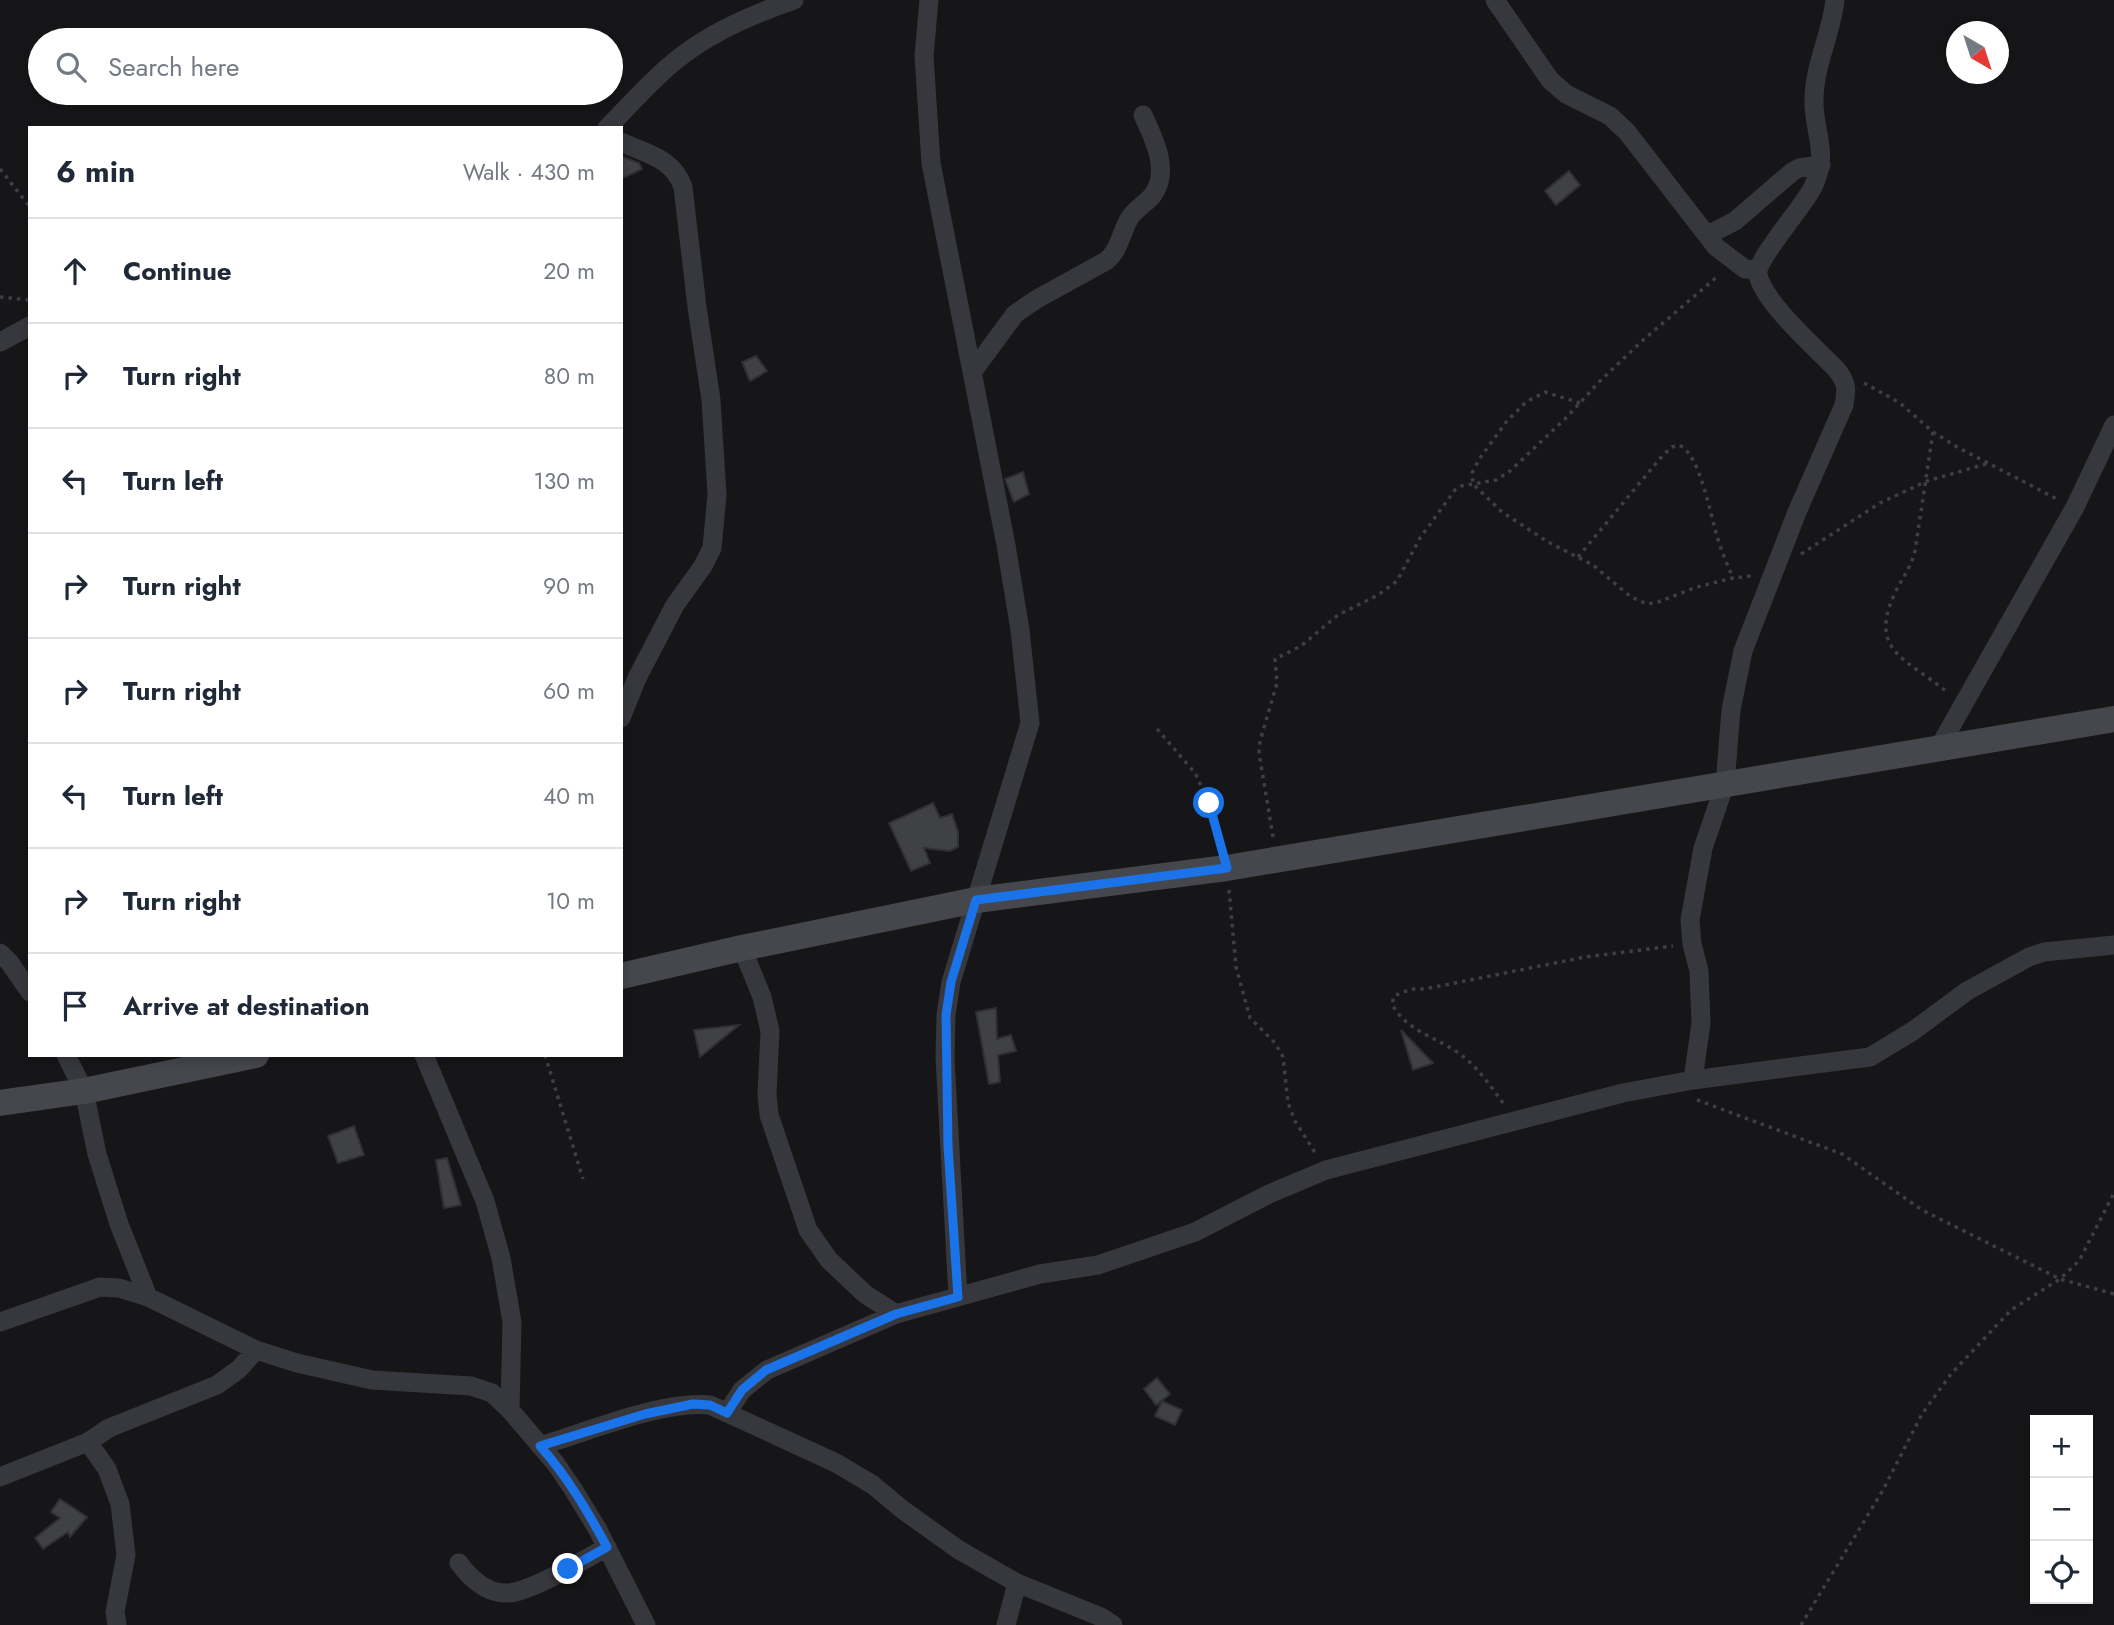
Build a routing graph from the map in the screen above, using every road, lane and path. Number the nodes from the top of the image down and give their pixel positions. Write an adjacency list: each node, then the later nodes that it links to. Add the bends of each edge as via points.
1 (794, 0): 6 (street, via 760,12 692,48)
2 (929, 0): 19 (street, via 924,57 931,163)
3 (1495, 0): 11 (street, via 1550,80 1566,94 1611,116)
4 (1835, 0): 8 (street, via 1814,80)
5 (1143, 115): 19 (street, via 1162,175 1152,196 1130,217 1114,253 1015,314)
6 (609, 126)
7 (623, 143): 31 (street, via 669,165 683,187 711,400 717,495 712,548 675,604)
8 (1821, 165): 11 (street, via 1792,172 1735,221); 13 (street, via 1803,205 1763,256)
9 (0, 169): 10 (path)
10 (28, 204)
11 (1708, 235): 12 (street)
12 (1732, 261): 13 (street); 20 (path)
13 (1758, 270): 18 (street, via 1770,298)
14 (0, 297): 15 (path)
15 (28, 300)
16 (28, 327): 17 (street)
17 (0, 342)
18 (1836, 369): 22 (path, via 1900,402); 28 (street, via 1847,389 1844,405)
19 (972, 371): 38 (street, via 1020,630 1030,723)
20 (1580, 403): 25 (path, via 1510,471 1496,480); 25 (path, via 1545,392 1526,402 1480,458 1472,473)
21 (2114, 425): 26 (street)
22 (1933, 432): 23 (path); 24 (path)
23 (1986, 464): 24 (path); 26 (path)
24 (1927, 481): 28 (path, via 1880,503); 30 (path, via 1910,570 1885,621 1888,642)
25 (1474, 484): 27 (path, via 1522,527); 36 (path, via 1461,486 1449,497 1396,581 1275,659 1278,683 1259,753)
26 (2075, 507): 30 (street)
27 (1578, 557): 29 (path, via 1647,604); 29 (path, via 1655,465 1679,445 1696,468)
28 (1773, 575): 29 (path); 35 (street, via 1743,651 1731,710)
29 (1733, 578)
30 (1962, 705): 34 (street)
31 (623, 713)
32 (2114, 719): 34 (street)
33 (1157, 729): 37 (path, via 1195,773 1209,803)
34 (1937, 751): 35 (street)
35 (1725, 784): 36 (street); 39 (street, via 1694,887)
36 (1277, 859): 37 (street)
37 (1227, 868): 38 (street); 54 (path, via 1236,967 1250,1018 1283,1057 1288,1103)
38 (976, 900): 41 (street); 60 (street, via 946,1015 948,1146)
39 (1692, 944): 49 (street, via 1699,971 1701,1023); 53 (path, via 1585,957 1394,996 1392,1004 1399,1015 1469,1061)
40 (2114, 945): 49 (street, via 2029,957 1967,990 1870,1057)
41 (742, 947): 43 (street); 61 (street, via 770,1031 769,1115 808,1230 829,1260 856,1286)
42 (0, 953): 44 (street)
43 (623, 976)
44 (28, 989)
45 (67, 1057): 50 (street)
46 (246, 1057): 50 (street)
47 (425, 1057): 64 (street, via 485,1201 501,1258 512,1322)
48 (546, 1057): 55 (path)
49 (1693, 1080): 53 (street)
50 (84, 1091): 52 (street); 59 (street, via 97,1154)
51 (1696, 1100): 57 (path, via 1842,1154 1922,1210)
52 (0, 1103)
53 (1516, 1121): 54 (street)
54 (1326, 1170): 60 (street, via 1195,1232 1110,1261)
55 (583, 1179)
56 (2114, 1193): 57 (path, via 2079,1261)
57 (2060, 1279): 58 (path); 76 (path, via 2011,1310 1951,1374 1922,1414 1883,1490)
58 (2114, 1294)
59 (148, 1297): 62 (street, via 100,1287); 63 (street)
60 (958, 1297): 61 (street)
61 (896, 1314): 65 (street, via 766,1370 742,1390)
62 (0, 1322)
63 (256, 1350): 64 (street, via 372,1380 471,1386 492,1393); 66 (street, via 217,1385 109,1428)
64 (510, 1410): 67 (street)
65 (727, 1413): 67 (street, via 693,1404); 71 (street, via 836,1463 958,1549)
66 (88, 1443): 68 (street); 72 (street, via 107,1469 120,1504 126,1556 115,1612)
67 (540, 1446): 69 (street, via 573,1489)
68 (0, 1477)
69 (607, 1547): 70 (street, via 542,1581 507,1593 479,1584); 73 (street)
70 (459, 1563)
71 (1017, 1583): 74 (street); 75 (street)
72 (117, 1625)
73 (646, 1625)
74 (1006, 1625)
75 (1113, 1625)
76 (1801, 1625)

